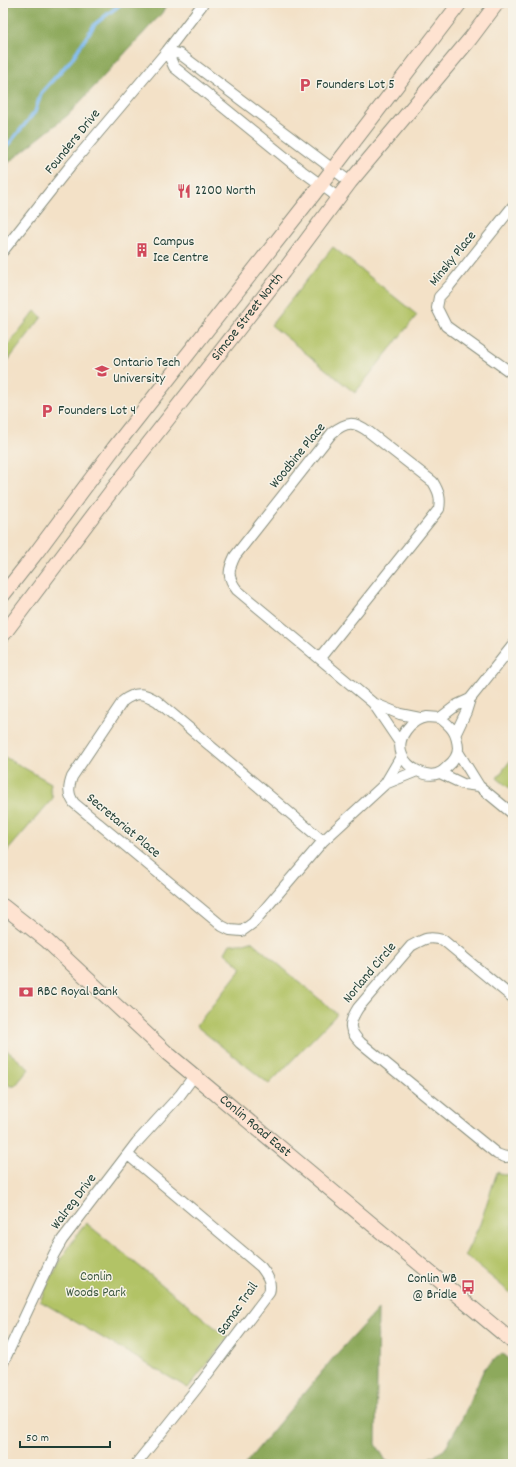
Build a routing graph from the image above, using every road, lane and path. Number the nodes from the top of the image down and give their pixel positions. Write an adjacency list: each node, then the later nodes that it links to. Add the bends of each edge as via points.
1 (460, 3): 5 (main road, Simcoe Street North)
2 (496, 3): 6 (main road, Simcoe Street North, via 470,39)
3 (202, 5): 4 (street, Founders Drive)
4 (167, 51): 5 (street, via 180,54); 7 (street, via 174,67); 10 (street, Founders Drive)
5 (333, 169): 6 (street); 7 (main road, Simcoe Street North)
6 (350, 182): 8 (main road, Simcoe Street North)
7 (321, 185): 8 (street); 12 (main road, Simcoe Street North, via 118,442)
8 (339, 198): 13 (main road, Simcoe Street North)
9 (513, 206): 11 (street, Minsky Place, via 439,297 437,308 446,326)
10 (3, 251)
11 (513, 374)
12 (3, 594)
13 (3, 635)
14 (513, 645): 16 (street)
15 (320, 658): 15 (street, Woodbine Place, via 439,509 441,500 433,482 360,425 350,423 341,426 332,434 235,556 229,576 237,590); 17 (street, Woodbine Place)
16 (470, 699): 19 (street); 20 (street)
17 (373, 703): 18 (street, Woodbine Place, via 400,714); 21 (street, Woodbine Place)
18 (420, 718): 19 (street); 21 (street, via 410,726)
19 (440, 718): 20 (street)
20 (456, 733): 22 (street)
21 (400, 743): 23 (street)
22 (458, 752): 25 (street); 27 (street)
23 (402, 755): 24 (street); 26 (street, Secretariat Place)
24 (417, 771): 25 (street); 26 (street, Secretariat Place)
25 (440, 773): 27 (street, via 463,784)
26 (385, 784): 29 (street, Secretariat Place)
27 (479, 786): 28 (street)
28 (513, 814)
29 (323, 841): 29 (street, Secretariat Place, via 149,696 139,694 123,701 72,777 68,787 69,796 74,803 230,930 242,931 253,923)
30 (3, 906): 32 (main road, Conlin Road East, via 46,940)
31 (513, 998): 34 (street, Norland Circle, via 443,940 433,937 411,946 358,1008 350,1026 354,1036 361,1043 496,1154)
32 (194, 1076): 33 (street, Walreg Drive); 35 (main road, Conlin Road East)
33 (128, 1155): 36 (street, Walreg Drive, via 62,1240); 37 (street, Samac Trail, via 261,1267 271,1287 250,1319)
34 (513, 1156)
35 (513, 1342)
36 (3, 1363)
37 (136, 1464)

